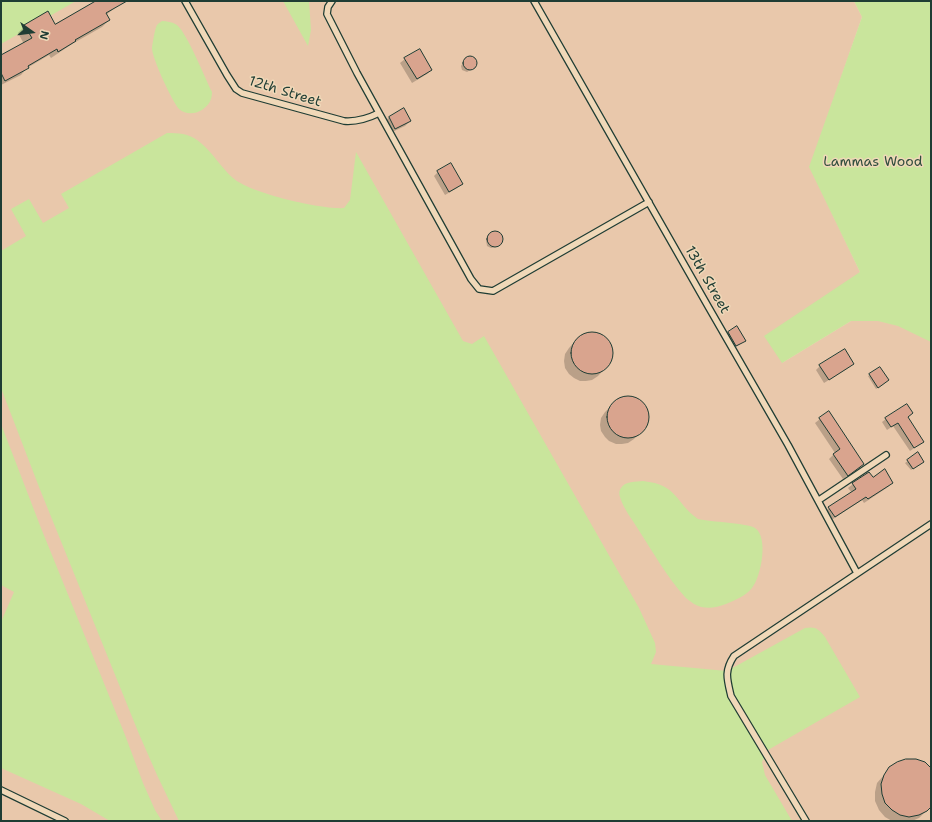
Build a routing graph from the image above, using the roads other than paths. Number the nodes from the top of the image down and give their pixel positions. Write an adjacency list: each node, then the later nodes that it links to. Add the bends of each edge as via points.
1 (185, 1): 4 (lane, 12th Street, via 236,88 242,93 344,121 367,119)
2 (332, 1): 4 (lane, via 327,14)
3 (534, 1): 5 (lane, 13th Street)
4 (379, 113): 5 (lane, via 471,279 479,289 493,291)
5 (649, 202): 7 (lane, 13th Street)
6 (886, 455): 7 (lane)
7 (818, 500): 9 (lane, 13th Street)
8 (931, 524): 9 (lane)
9 (857, 572): 12 (lane, via 734,656 727,670 732,696)
10 (1, 790): 11 (lane)
11 (64, 821)
12 (806, 821)

